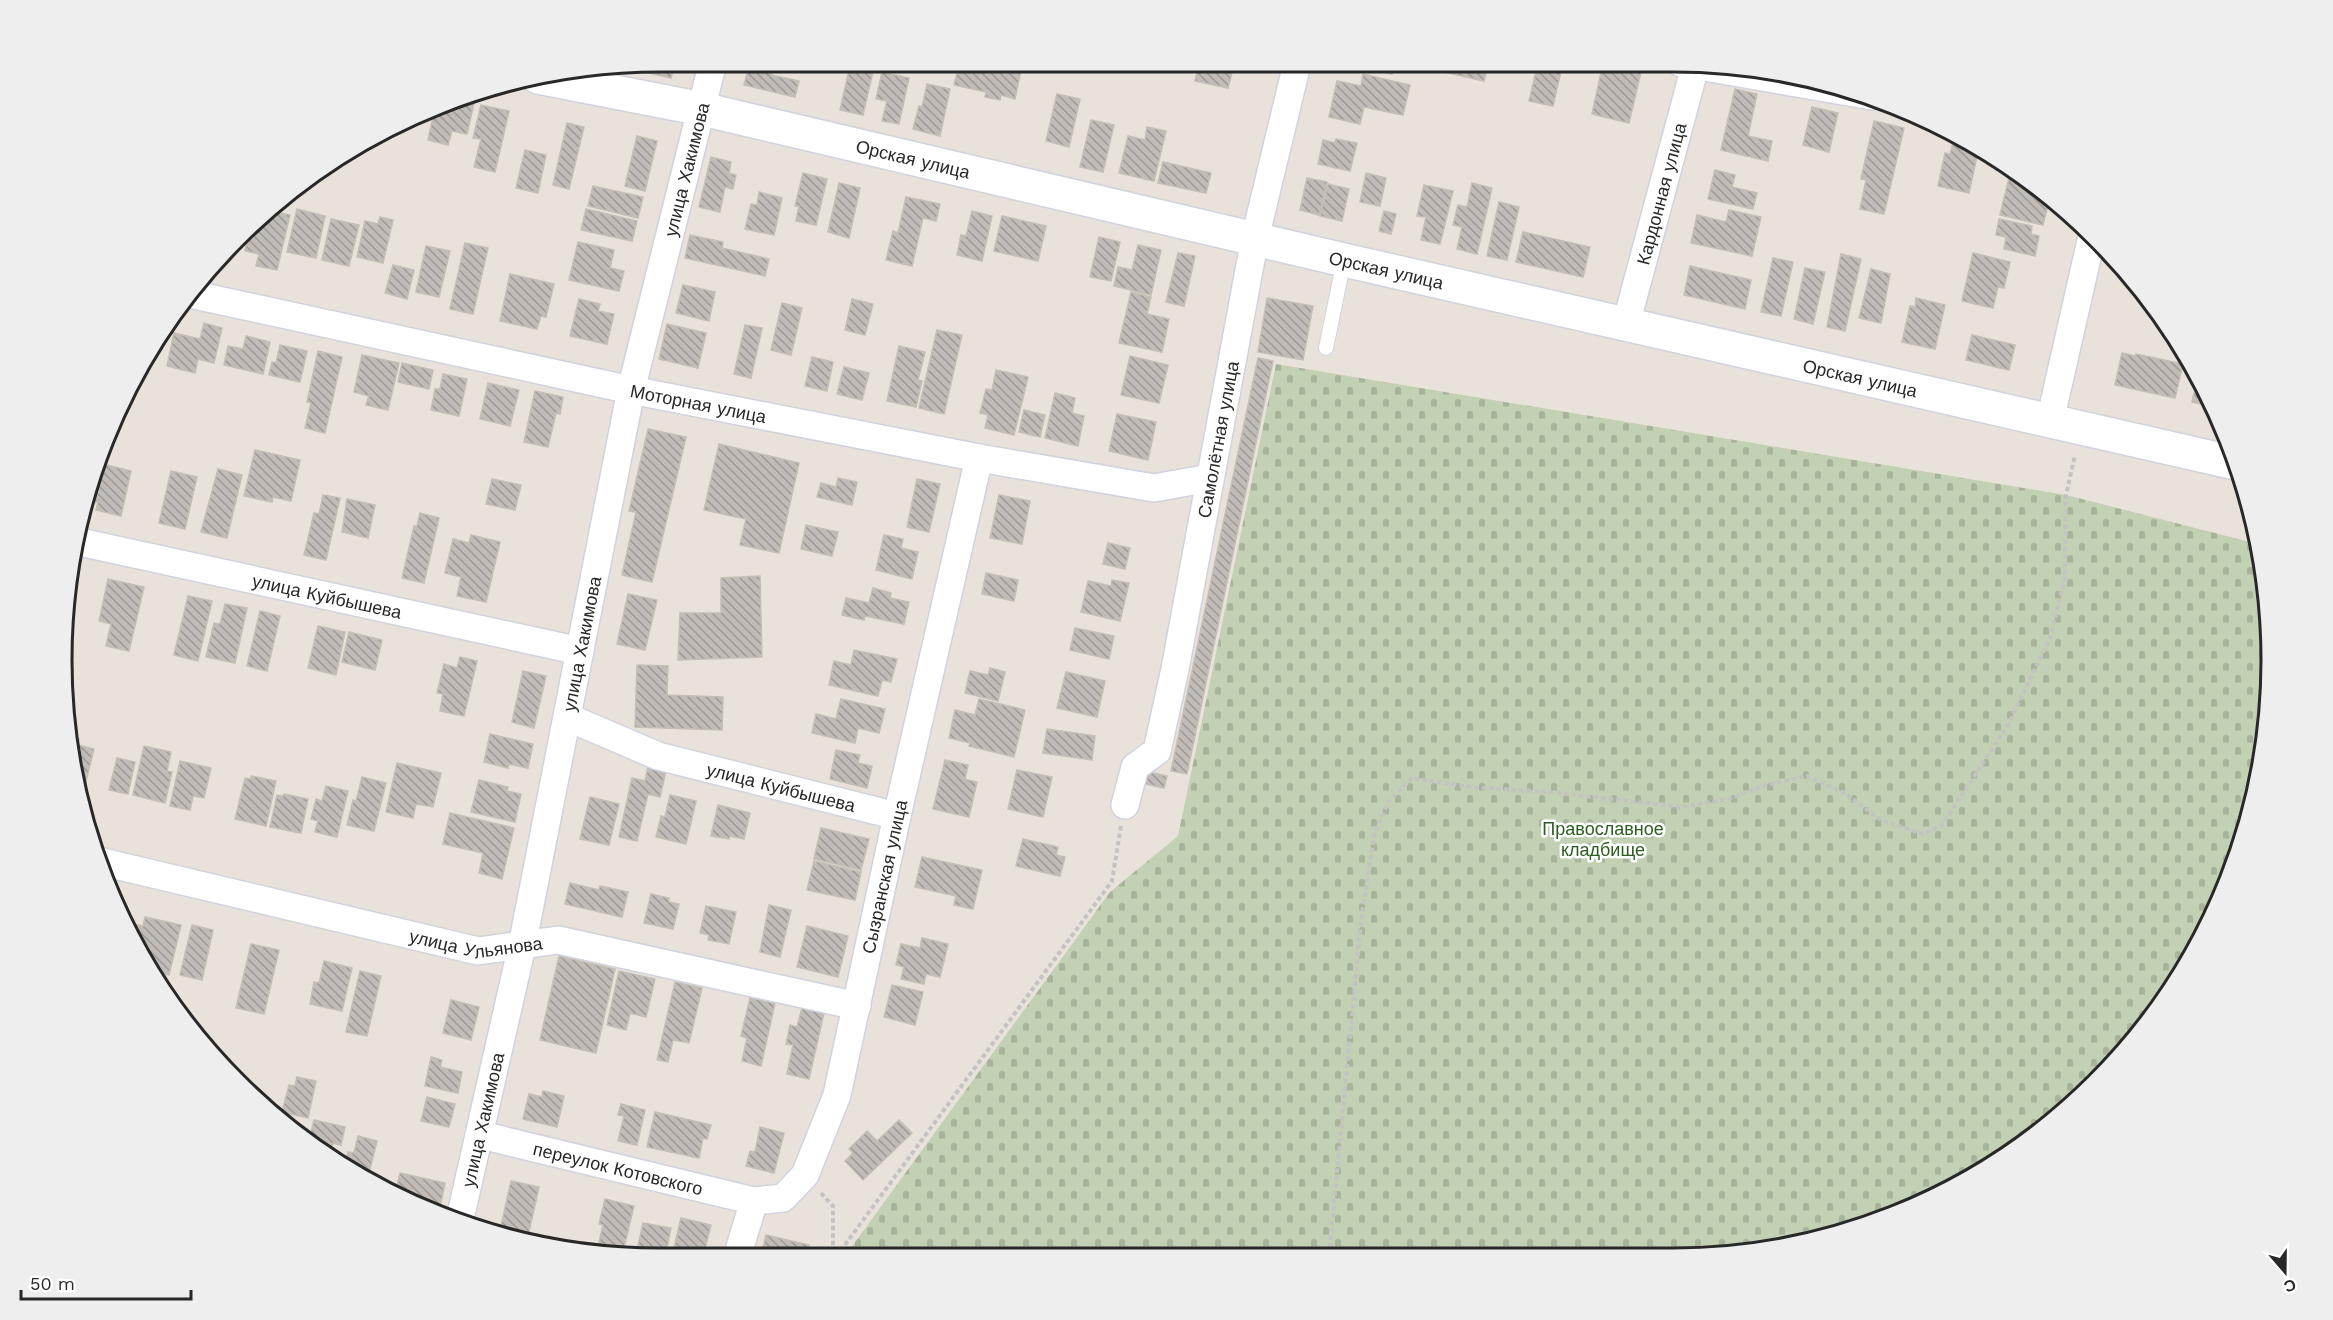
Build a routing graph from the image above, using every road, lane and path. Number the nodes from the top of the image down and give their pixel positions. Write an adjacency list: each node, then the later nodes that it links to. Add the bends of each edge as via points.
1 (711, 72): 5 (street, улица Хакимова)
2 (1295, 72): 6 (street, Самолётная улица)
3 (1689, 72): 10 (street, Кардонная улица)
4 (558, 81): 5 (main road, Орская улица)
5 (702, 109): 6 (main road, Орская улица); 12 (street, улица Хакимова)
6 (1256, 238): 8 (main road, Орская улица); 17 (street, Самолётная улица)
7 (2090, 245): 13 (street)
8 (1344, 260): 10 (main road, Орская улица); 11 (lane)
9 (199, 296): 12 (street, Моторная улица)
10 (1626, 324): 13 (main road, Орская улица)
11 (1326, 348)
12 (632, 390): 15 (street, Моторная улица); 19 (street, улица Хакимова)
13 (2050, 421): 14 (main road, Орская улица)
14 (2082, 428): 16 (main road, Орская улица); 33 (path, via 2066,495 2065,578 2050,638 2008,725 1942,825 1923,834 1881,820 1846,794 1807,776 1729,799 1682,807 1412,778 1389,801 1375,832 1362,913)
15 (979, 458): 17 (street, Моторная улица, via 1154,488); 22 (street, Сызранская улица)
16 (2226, 461)
17 (1210, 478): 21 (street, Самолётная улица, via 1157,751 1135,767)
18 (84, 543): 19 (street, улица Куйбышева)
19 (580, 651): 20 (street, улица Хакимова)
20 (567, 717): 22 (street, улица Куйбышева, via 658,756); 24 (street, улица Хакимова)
21 (1125, 805): 32 (path, via 1112,881)
22 (897, 816): 25 (street, Сызранская улица)
23 (109, 864): 24 (street, улица Ульянова, via 478,951)
24 (522, 946): 25 (street, улица Ульянова, via 558,940); 26 (street, улица Хакимова)
25 (857, 1006): 27 (street, Сызранская улица, via 837,1095)
26 (481, 1135): 28 (street, переулок Котовского); 29 (street, улица Хакимова)
27 (805, 1175): 28 (street, Сызранская улица, via 783,1198); 31 (path, via 833,1206)
28 (754, 1201): 30 (street)
29 (461, 1213)
30 (740, 1248)
31 (835, 1248)
32 (842, 1248)
33 (1330, 1248)

